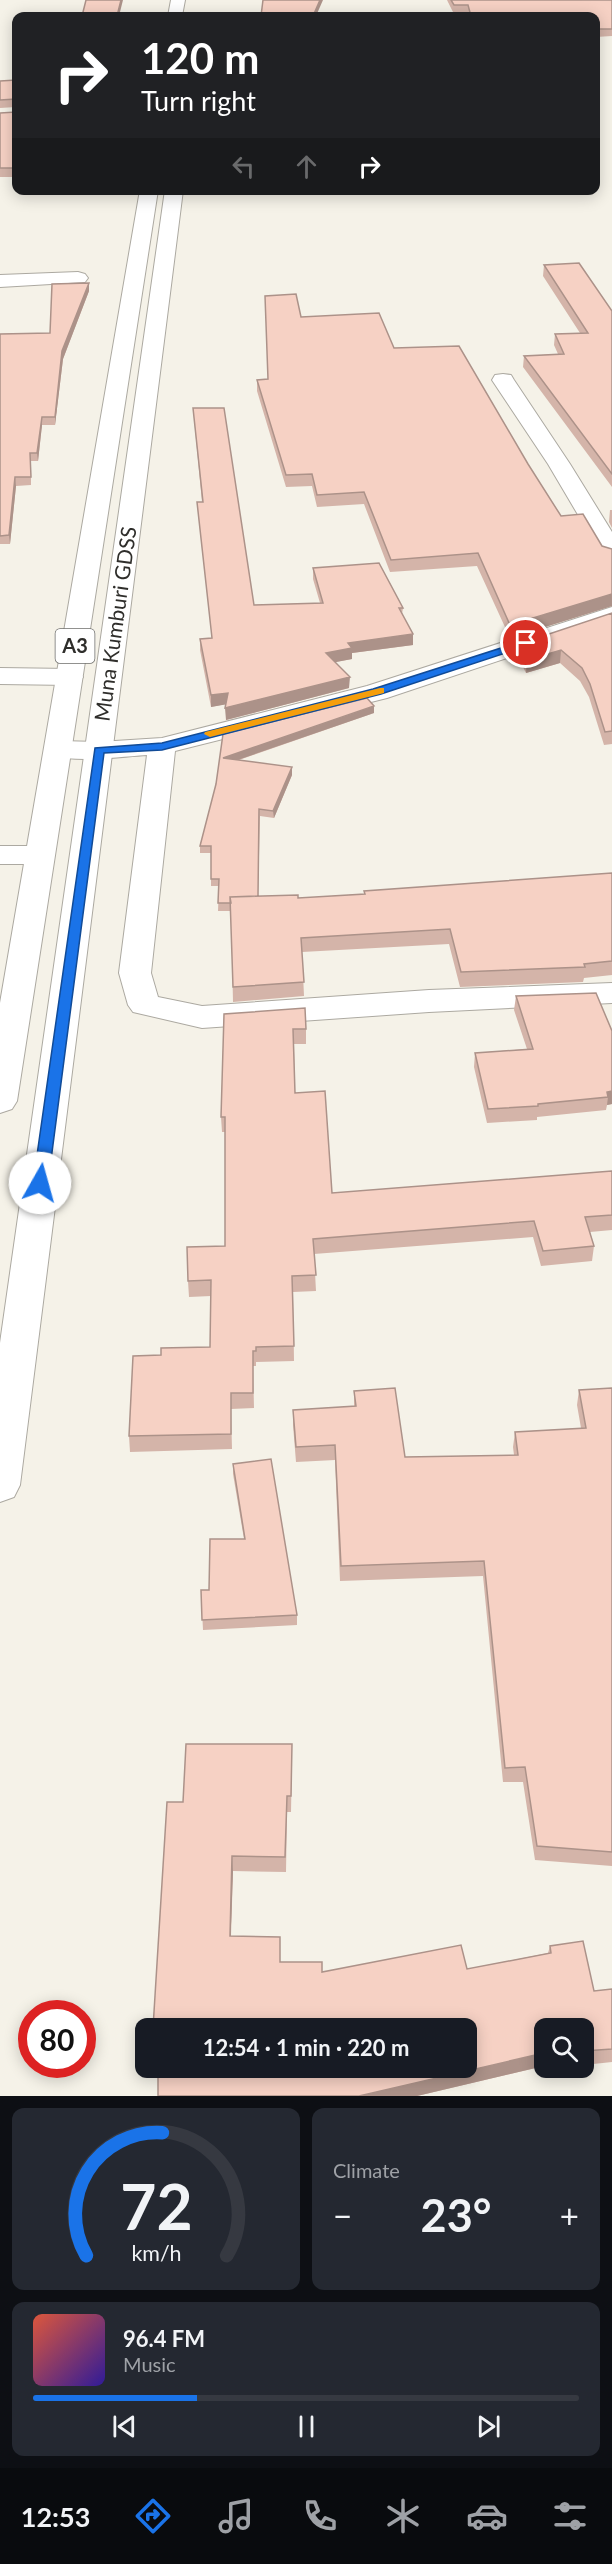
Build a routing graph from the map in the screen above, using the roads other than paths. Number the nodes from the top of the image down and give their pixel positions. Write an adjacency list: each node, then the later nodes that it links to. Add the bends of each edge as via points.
1 (148, 195): 9 (main road, Muna Kumburi GDSS / A3)
2 (173, 195): 12 (main road, Muna Kumburi GDSS / A3)
3 (78, 278): 4 (main road)
4 (0, 281)
5 (503, 380): 6 (main road, via 560,464)
6 (612, 552)
7 (612, 615): 10 (main road, via 377,692)
8 (0, 676): 9 (main road)
9 (70, 677): 11 (main road, Muna Kumburi GDSS / A3)
10 (162, 746): 12 (main road); 15 (main road, via 135,973 144,1005 202,1017)
11 (59, 749): 12 (main road); 14 (main road, Muna Kumburi GDSS / A3)
12 (99, 750): 17 (main road, Muna Kumburi GDSS / A3)
13 (0, 855): 14 (main road)
14 (40, 855): 16 (main road, Muna Kumburi GDSS / A3)
15 (612, 993)
16 (0, 1101)
17 (0, 1485)

